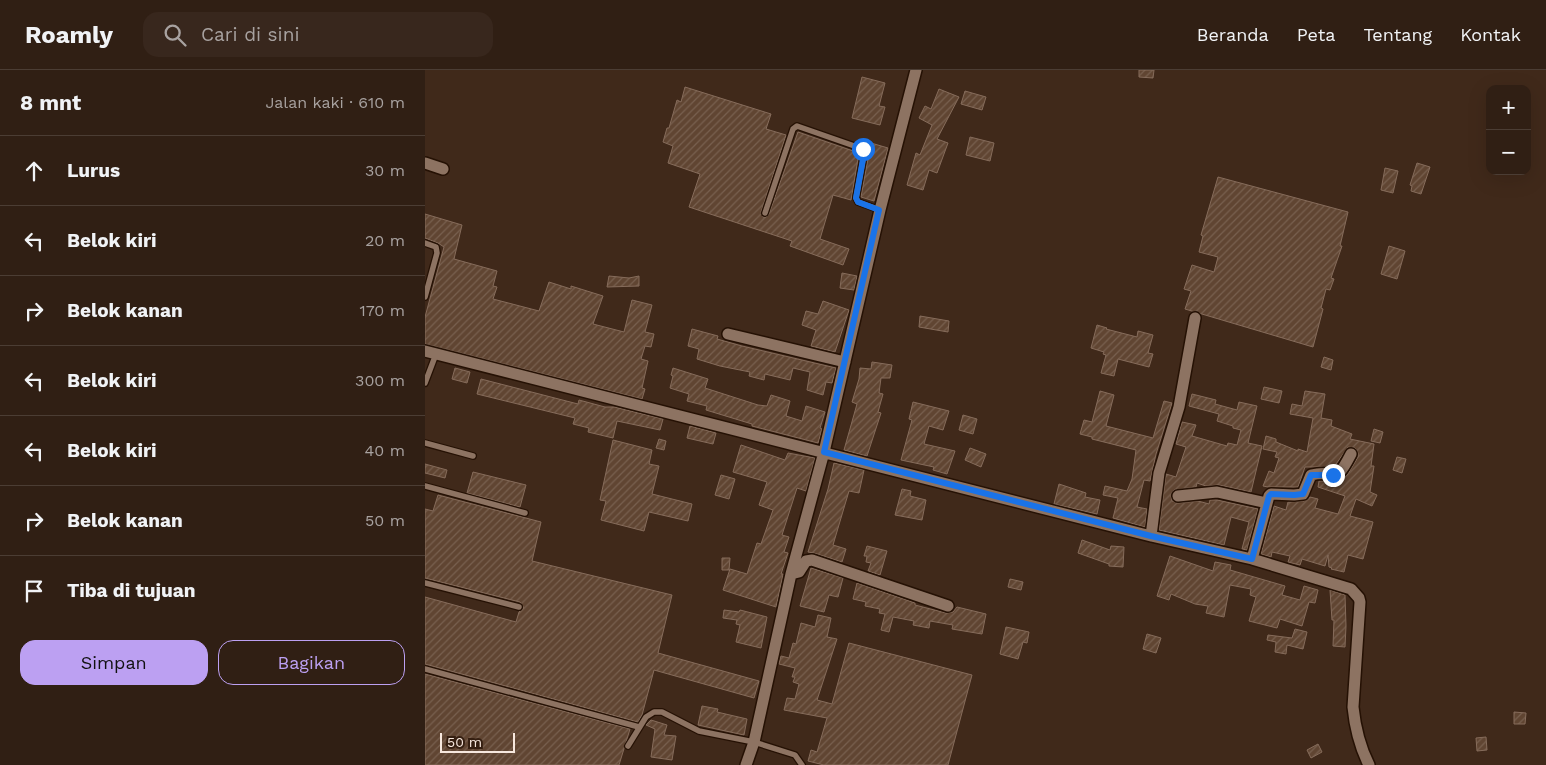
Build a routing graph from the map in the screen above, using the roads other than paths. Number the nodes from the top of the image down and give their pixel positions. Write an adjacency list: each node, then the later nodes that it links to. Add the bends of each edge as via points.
1 (916, 70): 4 (street)
2 (425, 163): 3 (street)
3 (443, 169)
4 (879, 210): 5 (lane, via 858,202 856,198 863,149 797,126); 11 (street)
5 (765, 213)
6 (425, 243): 7 (lane, via 436,247 437,253)
7 (425, 297)
8 (1195, 318): 21 (street, via 1179,407 1159,472)
9 (728, 334): 11 (street)
10 (430, 353): 12 (lane); 14 (street)
11 (845, 362): 14 (street)
12 (425, 383)
13 (425, 443): 16 (lane)
14 (824, 452): 21 (street); 23 (street)
15 (1351, 454): 19 (street, via 1340,472 1313,474 1303,494 1271,494)
16 (473, 456)
17 (425, 486): 20 (lane)
18 (1178, 496): 19 (street, via 1217,492)
19 (1267, 503): 22 (street)
20 (525, 513)
21 (1151, 536): 22 (street)
22 (1252, 559): 33 (street, via 1351,588 1359,598 1353,707 1359,740)
23 (791, 574): 25 (street, via 799,572 806,561 816,561); 29 (street)
24 (425, 583): 26 (lane)
25 (948, 606)
26 (519, 607)
27 (425, 669): 28 (lane)
28 (639, 727): 29 (lane, via 650,714 662,712 699,731); 30 (lane)
29 (754, 742): 31 (street); 32 (lane, via 795,755)
30 (628, 746)
31 (747, 765)
32 (801, 765)
33 (1369, 765)

